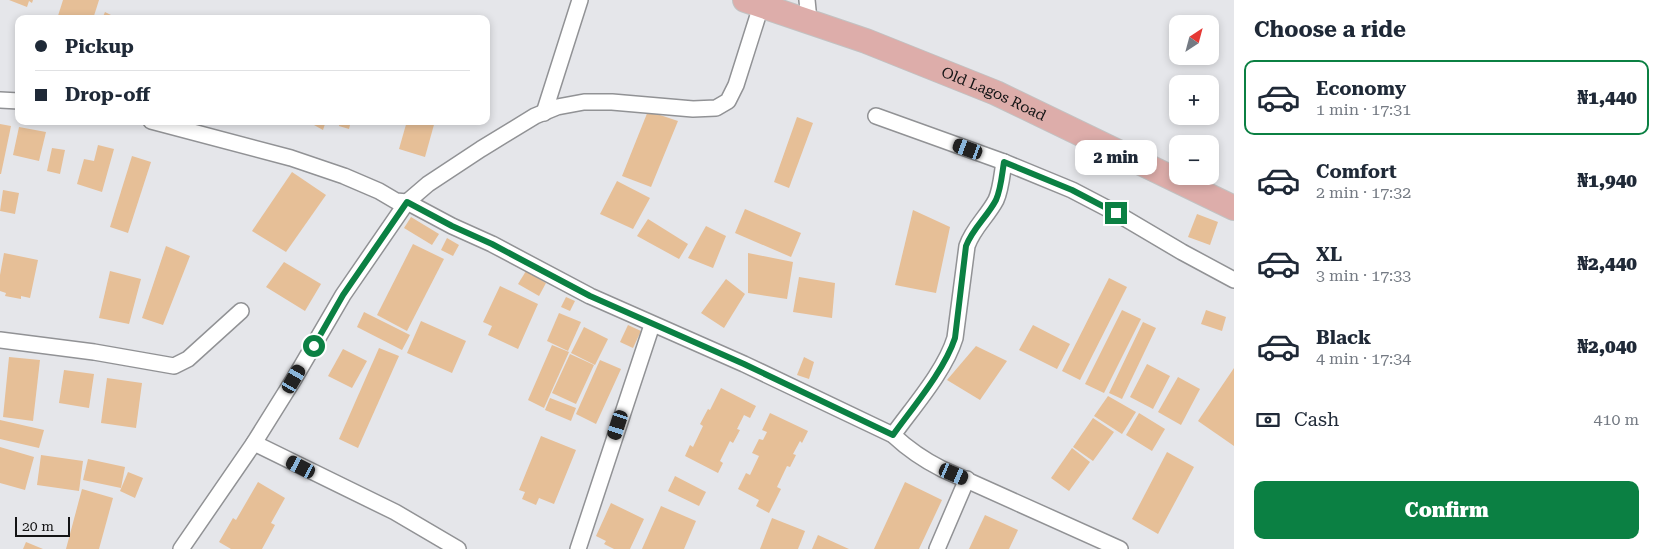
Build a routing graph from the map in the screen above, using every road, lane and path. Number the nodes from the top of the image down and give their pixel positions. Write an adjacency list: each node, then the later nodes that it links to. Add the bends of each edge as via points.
1 (580, 0): 6 (street)
2 (753, 3): 3 (main road, Old Lagos Road); 6 (street, via 736,85 728,101 716,108 584,102)
3 (808, 10): 11 (main road, Old Lagos Road, via 996,92)
4 (0, 100): 5 (street)
5 (15, 101)
6 (544, 113): 10 (street, via 482,148)
7 (876, 116): 9 (street)
8 (167, 125): 10 (street, via 291,158 353,180 396,201)
9 (1004, 162): 12 (street, via 1081,195); 16 (street, via 998,194 966,246 951,349)
10 (407, 202): 14 (street); 17 (street, via 343,295)
11 (1234, 208)
12 (1234, 280)
13 (242, 311): 15 (street, via 188,359 174,366)
14 (652, 325): 16 (street, via 744,364); 21 (street)
15 (0, 340)
16 (893, 435): 18 (street, via 926,461)
17 (254, 443): 19 (street); 20 (street, via 395,512)
18 (967, 479): 22 (street); 23 (street)
19 (181, 549)
20 (458, 549)
21 (578, 549)
22 (937, 549)
23 (1120, 549)

